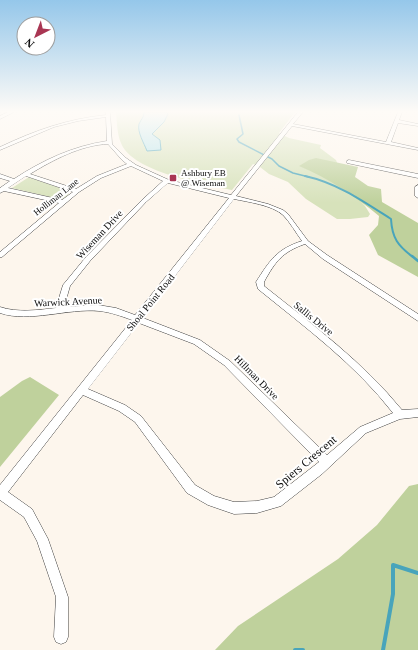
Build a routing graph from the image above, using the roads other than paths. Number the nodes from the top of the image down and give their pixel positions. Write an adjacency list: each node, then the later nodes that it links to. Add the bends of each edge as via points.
1 (15, 142): 8 (street)
2 (105, 142): 11 (street, via 72,150)
3 (109, 142): 10 (street)
4 (276, 142): 20 (street, Shoal Point Road)
5 (384, 142): 6 (street)
6 (388, 143): 7 (street)
7 (418, 148)
8 (0, 149)
9 (349, 162): 13 (street)
10 (130, 164): 15 (street); 18 (street, Holliman Lane, via 99,177)
11 (25, 174): 14 (street); 18 (street)
12 (0, 176): 14 (street)
13 (418, 176)
14 (14, 181): 17 (street)
15 (167, 182): 20 (street); 25 (street, Wiseman Drive, via 88,259 67,285)
16 (418, 187): 19 (street)
17 (2, 190): 21 (street)
18 (77, 191): 21 (street, Holliman Lane)
19 (418, 196)
20 (234, 197): 22 (street, via 281,211); 27 (street, Shoal Point Road)
21 (62, 202): 23 (street, Holliman Lane)
22 (306, 242): 26 (street, via 325,258); 30 (street, Sallis Drive, via 281,252 260,282 261,287 362,369)
23 (0, 255)
24 (0, 310): 25 (street, Warwick Avenue, via 34,313)
25 (59, 310): 27 (street, Warwick Avenue, via 98,308)
26 (418, 318)
27 (137, 319): 28 (street, Shoal Point Road); 31 (street, Hillman Drive, via 197,342 228,363)
28 (82, 390): 31 (street, Spiers Crescent, via 122,408 138,419 191,489 212,501 234,508 257,507 278,502); 32 (street, Shoal Point Road)
29 (418, 413): 30 (street, Spiers Crescent)
30 (400, 415): 31 (street, Spiers Crescent, via 363,430)
31 (326, 462)
32 (0, 494): 33 (street, via 28,513 42,539 62,597)
33 (61, 638)

